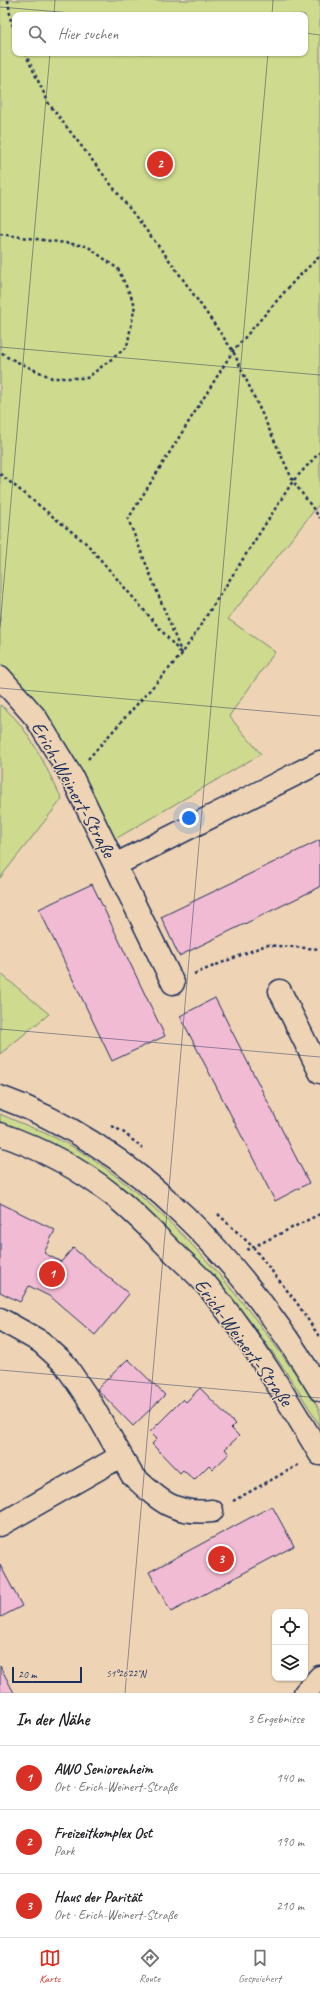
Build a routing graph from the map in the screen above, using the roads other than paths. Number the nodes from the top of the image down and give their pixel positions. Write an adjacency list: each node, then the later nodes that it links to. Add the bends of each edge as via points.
1 (0, 677): 3 (street, Erich-Weinert-Straße, via 36,718 72,777)
2 (320, 762): 3 (street, Erich-Weinert-Straße)
3 (115, 865): 4 (street, Erich-Weinert-Straße)
4 (173, 983)
5 (280, 991): 6 (street)
6 (320, 1072)
7 (0, 1097): 10 (street, Erich-Weinert-Straße, via 23,1105 76,1132 125,1164 184,1216 226,1260 268,1313)
8 (0, 1134): 11 (street, Erich-Weinert-Straße, via 36,1149 93,1181 144,1222 208,1287 250,1343)
9 (0, 1319): 12 (street, via 41,1342 64,1363)
10 (320, 1390)
11 (320, 1454)
12 (121, 1456): 13 (street, via 132,1475 166,1504 195,1513); 14 (street)
13 (212, 1511)
14 (0, 1525)
15 (320, 1677): 16 (street)
16 (305, 1693)

